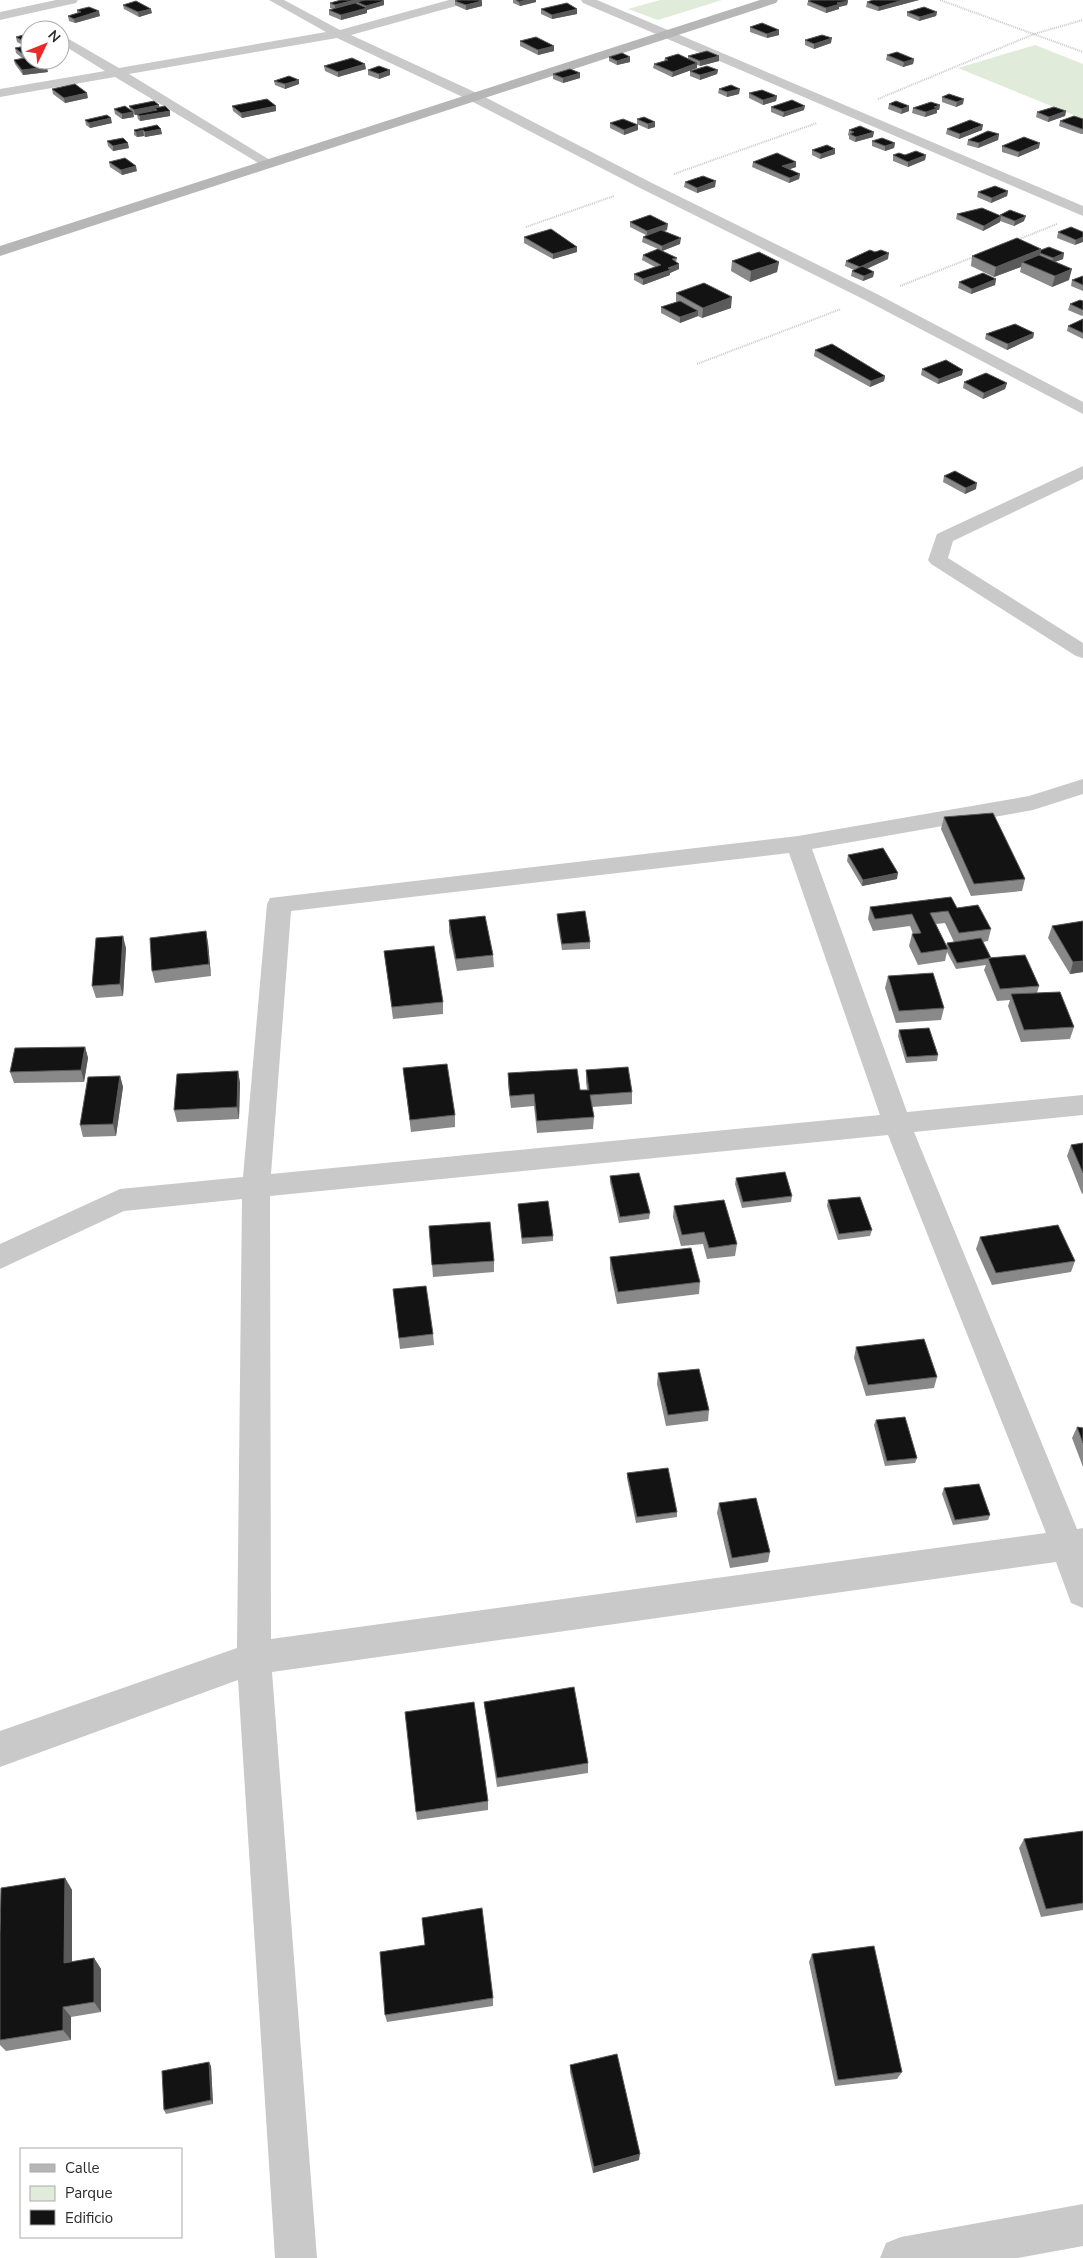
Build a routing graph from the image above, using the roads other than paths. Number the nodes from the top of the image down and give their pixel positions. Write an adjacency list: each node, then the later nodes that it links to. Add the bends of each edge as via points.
1 (72, 0): 6 (street)
2 (275, 0): 9 (street)
3 (462, 0): 9 (street)
4 (587, 0): 10 (street)
5 (772, 0): 10 (street)
6 (17, 12): 7 (street); 8 (street)
7 (0, 16)
8 (30, 20)
9 (338, 34): 12 (street); 14 (street)
10 (666, 35): 14 (street); 16 (street)
11 (70, 44): 12 (street)
12 (118, 73): 13 (street); 15 (street)
13 (0, 93)
14 (474, 97): 15 (street); 18 (street, via 871,297)
15 (265, 163): 17 (street)
16 (1083, 211)
17 (0, 251)
18 (1083, 409)
19 (1083, 472): 20 (street, via 944,538 938,560)
20 (1083, 652)
21 (1083, 786): 22 (street, via 1033,803)
22 (798, 844): 24 (street); 25 (street, via 279,904)
23 (1083, 1105): 24 (street)
24 (898, 1124): 25 (street); 27 (street)
25 (256, 1187): 26 (street, via 120,1200); 29 (street)
26 (0, 1258)
27 (1076, 1544): 28 (street); 29 (street)
28 (1083, 1592)
29 (254, 1658): 30 (street); 32 (street)
30 (0, 1749)
31 (1083, 2225): 33 (street)
32 (296, 2258)
33 (900, 2258)

